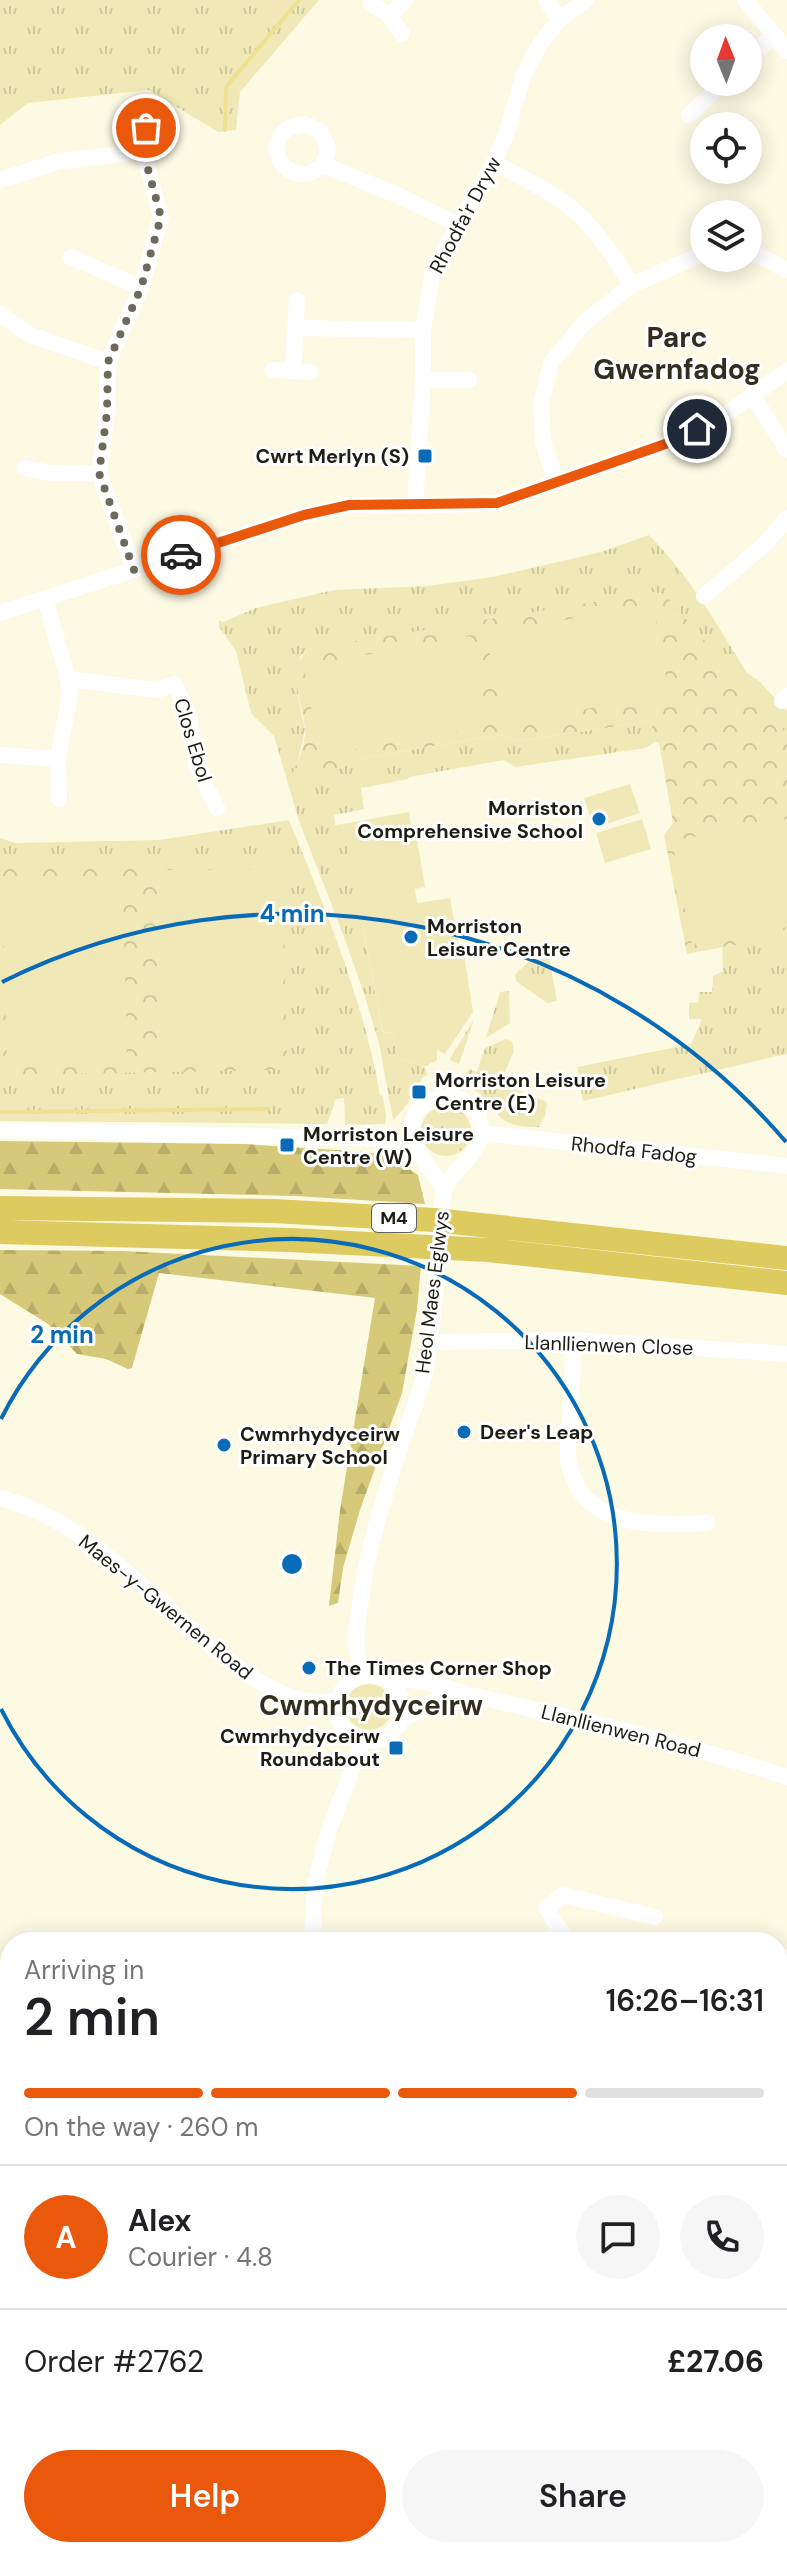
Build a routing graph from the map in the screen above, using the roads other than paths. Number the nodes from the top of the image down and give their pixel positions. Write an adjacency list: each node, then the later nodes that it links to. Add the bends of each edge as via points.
1 (405, 0): 6 (street)
2 (546, 0): 7 (street)
3 (586, 0): 7 (street, Rhodfa'r Dryw)
4 (745, 0): 9 (street)
5 (371, 3): 6 (street)
6 (390, 16): 8 (street)
7 (560, 19): 16 (street, Rhodfa'r Dryw, via 524,74)
8 (402, 34)
9 (774, 35): 10 (street); 11 (street)
10 (762, 46)
11 (787, 51)
12 (709, 96): 14 (street)
13 (149, 106): 15 (street)
14 (689, 115)
15 (143, 151): 18 (street, via 57,162); 25 (street, via 161,217)
16 (494, 163): 19 (street, Rhodfa'r Dryw); 24 (street, via 570,207 602,240)
17 (323, 165): 19 (street)
18 (0, 180)
19 (459, 225): 29 (street, Rhodfa'r Dryw, via 433,270)
20 (71, 257): 25 (street)
21 (762, 257): 23 (street)
22 (690, 260): 24 (street)
23 (787, 270)
24 (632, 285): 39 (street, via 585,322 551,363 541,403 543,442)
25 (141, 288): 30 (street)
26 (297, 300): 28 (street)
27 (0, 314): 30 (street, via 28,334)
28 (296, 328): 29 (street); 31 (street, via 302,372)
29 (423, 330): 33 (street, Rhodfa'r Dryw)
30 (108, 362): 38 (street)
31 (273, 370)
32 (787, 371): 35 (street)
33 (423, 380): 34 (street); 40 (street, Rhodfa'r Dryw)
34 (469, 380)
35 (752, 395): 36 (street); 39 (street, via 671,442)
36 (787, 450)
37 (25, 468): 38 (street)
38 (99, 473): 42 (street)
39 (556, 482): 40 (street, via 497,503)
40 (415, 506): 42 (street, via 349,505 304,515)
41 (787, 518): 43 (street)
42 (134, 570): 44 (street)
43 (704, 596)
44 (45, 599): 45 (street); 46 (street)
45 (0, 613)
46 (68, 679): 48 (street, via 68,716); 50 (street, Clos Ebol, via 157,690 175,684 189,718 197,768)
47 (0, 755): 48 (street)
48 (58, 759): 49 (street)
49 (59, 799)
50 (217, 808)
51 (413, 1122): 53 (street, via 426,1102 448,1096 474,1109); 54 (street); 55 (street, Heol Maes Eglwys, via 412,1138)
52 (0, 1130): 54 (street)
53 (481, 1133): 56 (street, Heol Maes Eglwys, via 475,1151); 57 (street, Rhodfa Fadog)
54 (381, 1139): 55 (street)
55 (422, 1155): 56 (street, via 448,1166); 58 (street, Heol Maes Eglwys)
56 (463, 1161): 58 (street, Heol Maes Eglwys)
57 (787, 1166)
58 (443, 1188): 64 (street, Heol Maes Eglwys)
59 (0, 1208): 61 (highway, M4, via 274,1211 434,1220)
60 (0, 1232): 62 (highway, M4, via 488,1250)
61 (787, 1258)
62 (787, 1283)
63 (574, 1340): 64 (street, Llanllienwen Close); 65 (street, Llanllienwen Close); 67 (street, via 568,1460 583,1494 627,1522)
64 (430, 1342): 68 (street, Heol Maes Eglwys, via 424,1377 367,1557 356,1650)
65 (787, 1354)
66 (0, 1498): 71 (street, Maes-y-Gwernen Road, via 51,1517 94,1546 256,1679 298,1699)
67 (707, 1522)
68 (364, 1674): 69 (street); 71 (street, via 346,1684)
69 (390, 1680): 70 (street, Llanllienwen Road, via 404,1678); 72 (street, via 399,1690)
70 (453, 1691): 72 (street); 74 (street, Llanllienwen Road)
71 (337, 1702): 73 (street, via 342,1727)
72 (402, 1719): 73 (street, via 379,1740)
73 (363, 1740): 76 (street, via 329,1830 315,1884)
74 (787, 1777)
75 (655, 1917): 77 (street, via 563,1895 546,1908)
76 (313, 1932)
77 (563, 1932)

